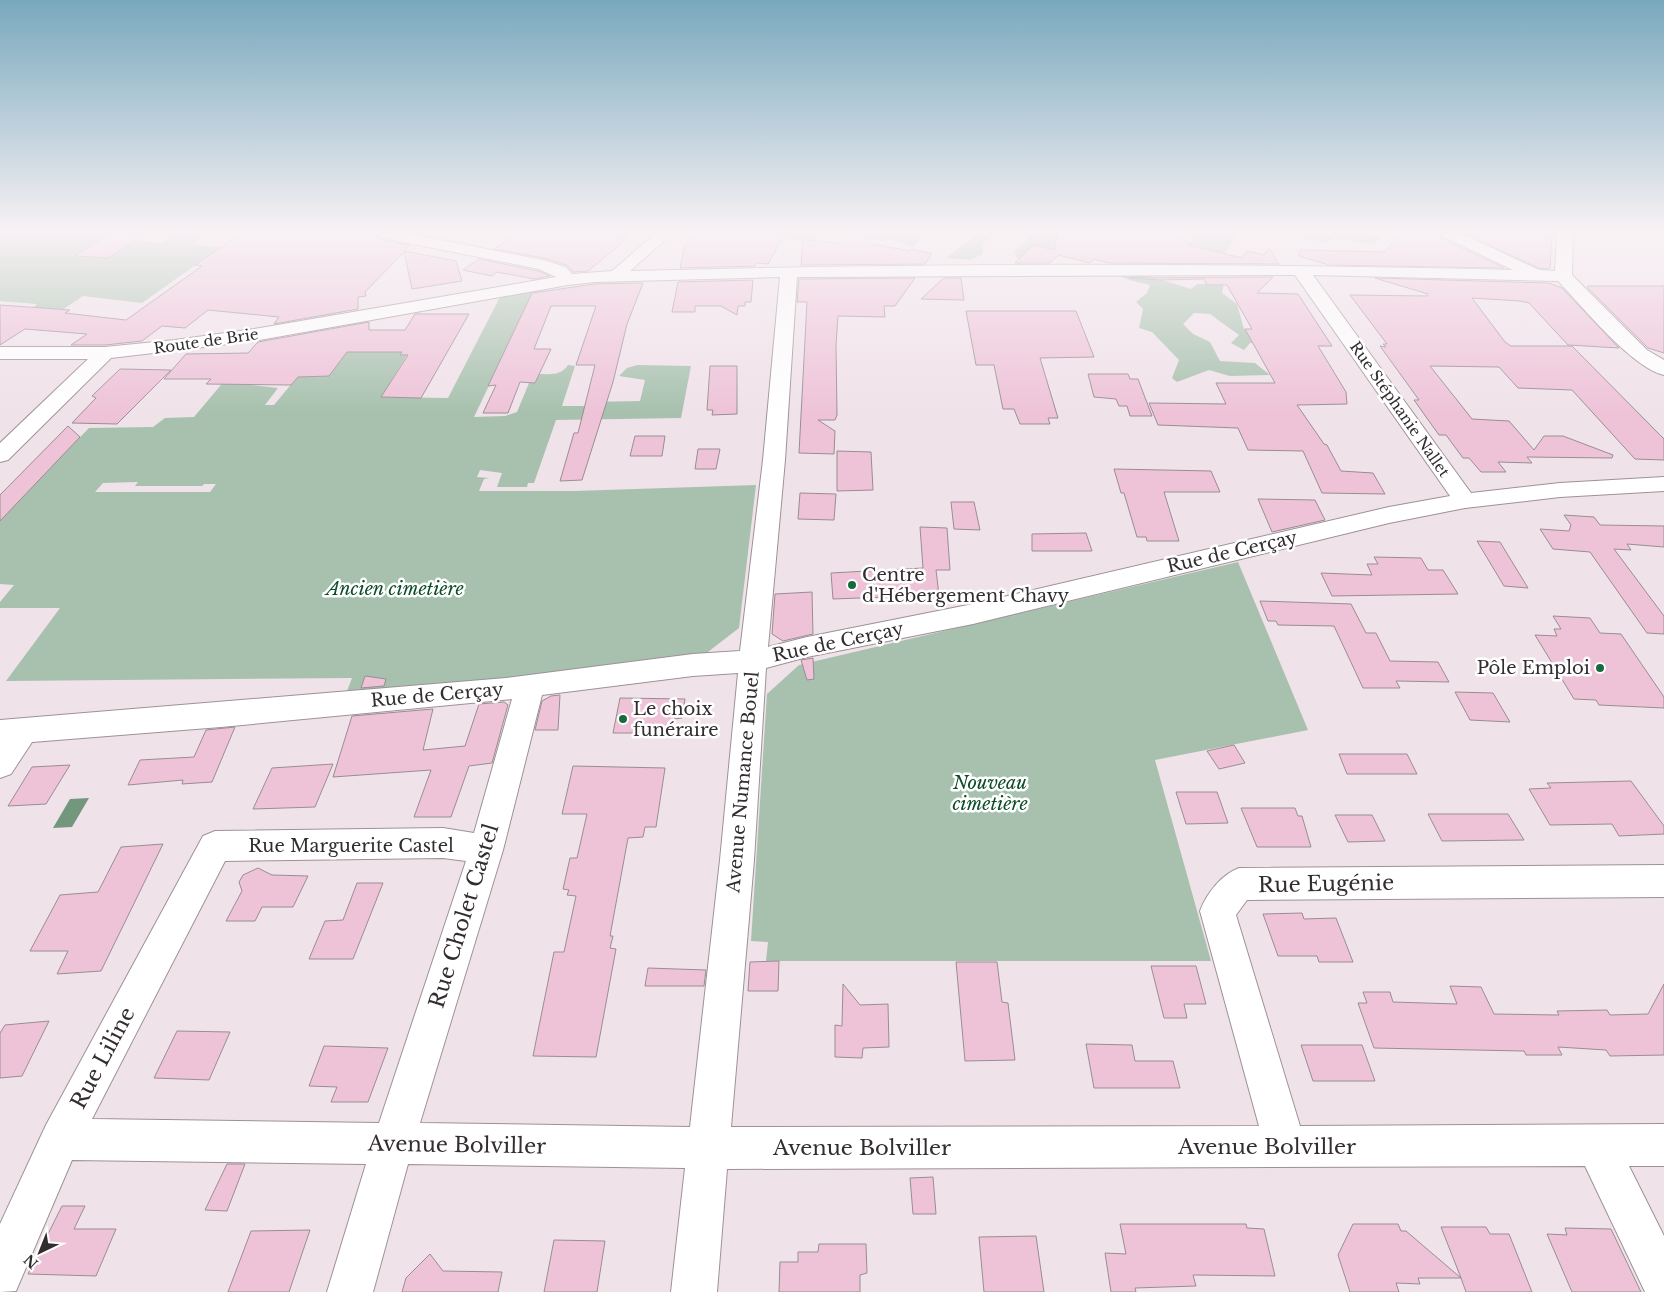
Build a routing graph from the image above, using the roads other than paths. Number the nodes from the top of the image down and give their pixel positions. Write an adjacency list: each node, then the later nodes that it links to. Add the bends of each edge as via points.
1 (492, 293): 6 (street, Route de Brie, via 230,339)
2 (787, 293): 11 (street, Avenue Numance Bouel)
3 (1317, 293): 10 (street, Rue Stéphanie Nallet)
4 (1580, 293): 7 (street, via 1640,354)
5 (0, 353): 6 (street, Route de Brie)
6 (105, 353): 8 (street)
7 (1664, 369)
8 (0, 455)
9 (1664, 484): 10 (street, Rue de Cerçay, via 1560,490)
10 (1464, 501): 11 (street, Rue de Cerçay, via 973,614)
11 (754, 660): 12 (street, Rue de Cerçay); 22 (street, Avenue Numance Bouel)
12 (530, 686): 13 (street, Rue de Cerçay); 16 (street, Rue Cholet Castel)
13 (11, 731): 14 (street)
14 (0, 765)
15 (215, 846): 16 (street, Rue Marguerite Castel, via 443,843); 18 (street, Rue Liline)
16 (486, 850): 19 (street, Rue Cholet Castel)
17 (1664, 881): 23 (street, Rue Eugénie, via 1239,884 1217,911)
18 (60, 1139): 19 (street, Avenue Bolviller); 24 (street, Rue Liline)
19 (394, 1144): 22 (street, Avenue Bolviller); 26 (street, Rue Cholet Castel)
20 (1664, 1145): 21 (street, Avenue Bolviller)
21 (1597, 1146): 23 (street, Avenue Bolviller); 25 (street)
22 (707, 1147): 23 (street, Avenue Bolviller); 27 (street, Avenue Numance Bouel)
23 (1286, 1147)
24 (0, 1275)
25 (1664, 1283)
26 (350, 1292)
27 (694, 1292)

